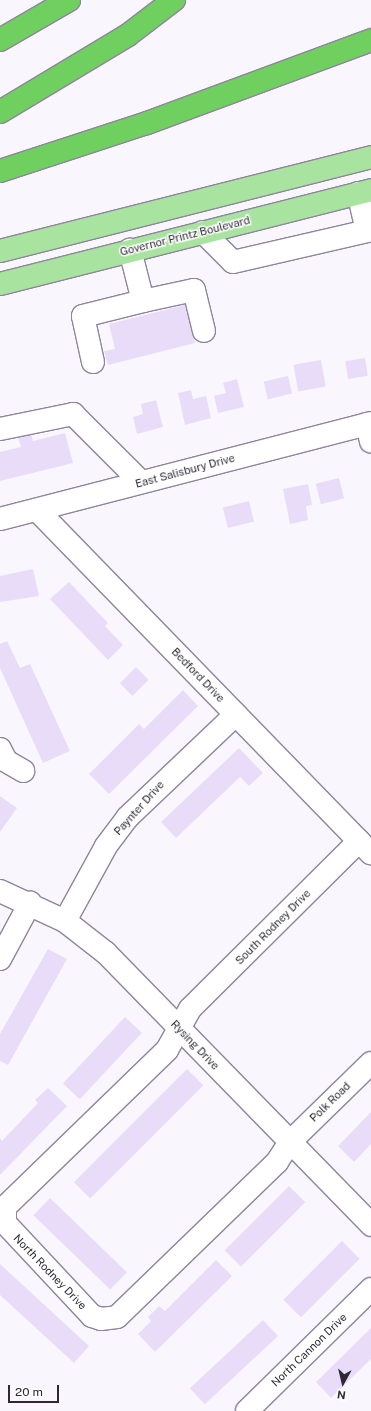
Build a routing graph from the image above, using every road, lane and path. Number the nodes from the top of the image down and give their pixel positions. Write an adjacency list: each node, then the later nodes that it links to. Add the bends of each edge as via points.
1 (70, 0): 3 (highway, via 34,24)
2 (174, 0): 5 (highway, via 128,35)
3 (0, 40)
4 (371, 40): 7 (highway, via 147,123)
5 (0, 112)
6 (371, 157): 9 (main road)
7 (0, 171)
8 (365, 191): 10 (street); 11 (main road, Governor Printz Boulevard)
9 (210, 196): 11 (main road); 13 (main road)
10 (369, 231): 11 (street, via 233,262)
11 (203, 232): 12 (main road, Governor Printz Boulevard)
12 (130, 250): 14 (main road, Governor Printz Boulevard); 15 (street)
13 (0, 251)
14 (0, 284)
15 (143, 301): 16 (street, via 194,290); 17 (street, via 83,316)
16 (204, 331)
17 (93, 362)
18 (0, 429): 20 (street, via 73,414)
19 (370, 430): 20 (street, East Salisbury Drive)
20 (141, 482): 21 (street, East Salisbury Drive)
21 (37, 510): 22 (street, East Salisbury Drive); 23 (street, Bedford Drive)
22 (0, 519)
23 (236, 714): 26 (street, Bedford Drive); 29 (street, Paynter Drive, via 128,817 106,846)
24 (0, 749): 25 (street, via 6,761)
25 (23, 771)
26 (365, 848): 31 (street, South Rodney Drive, via 190,1009)
27 (0, 891): 28 (street, Rysing Drive)
28 (30, 903): 29 (street, Rysing Drive); 30 (street)
29 (65, 921): 31 (street, Rysing Drive, via 106,953)
30 (0, 959)
31 (180, 1030): 33 (street, Rysing Drive); 33 (street, North Rodney Drive, via 167,1050 5,1207 3,1214 8,1229 92,1316 109,1320 117,1316 277,1162)
32 (371, 1063): 33 (street, Polk Road)
33 (290, 1142): 34 (street, Rysing Drive)
34 (371, 1225)
35 (371, 1290): 36 (street, North Cannon Drive)
36 (247, 1411)

